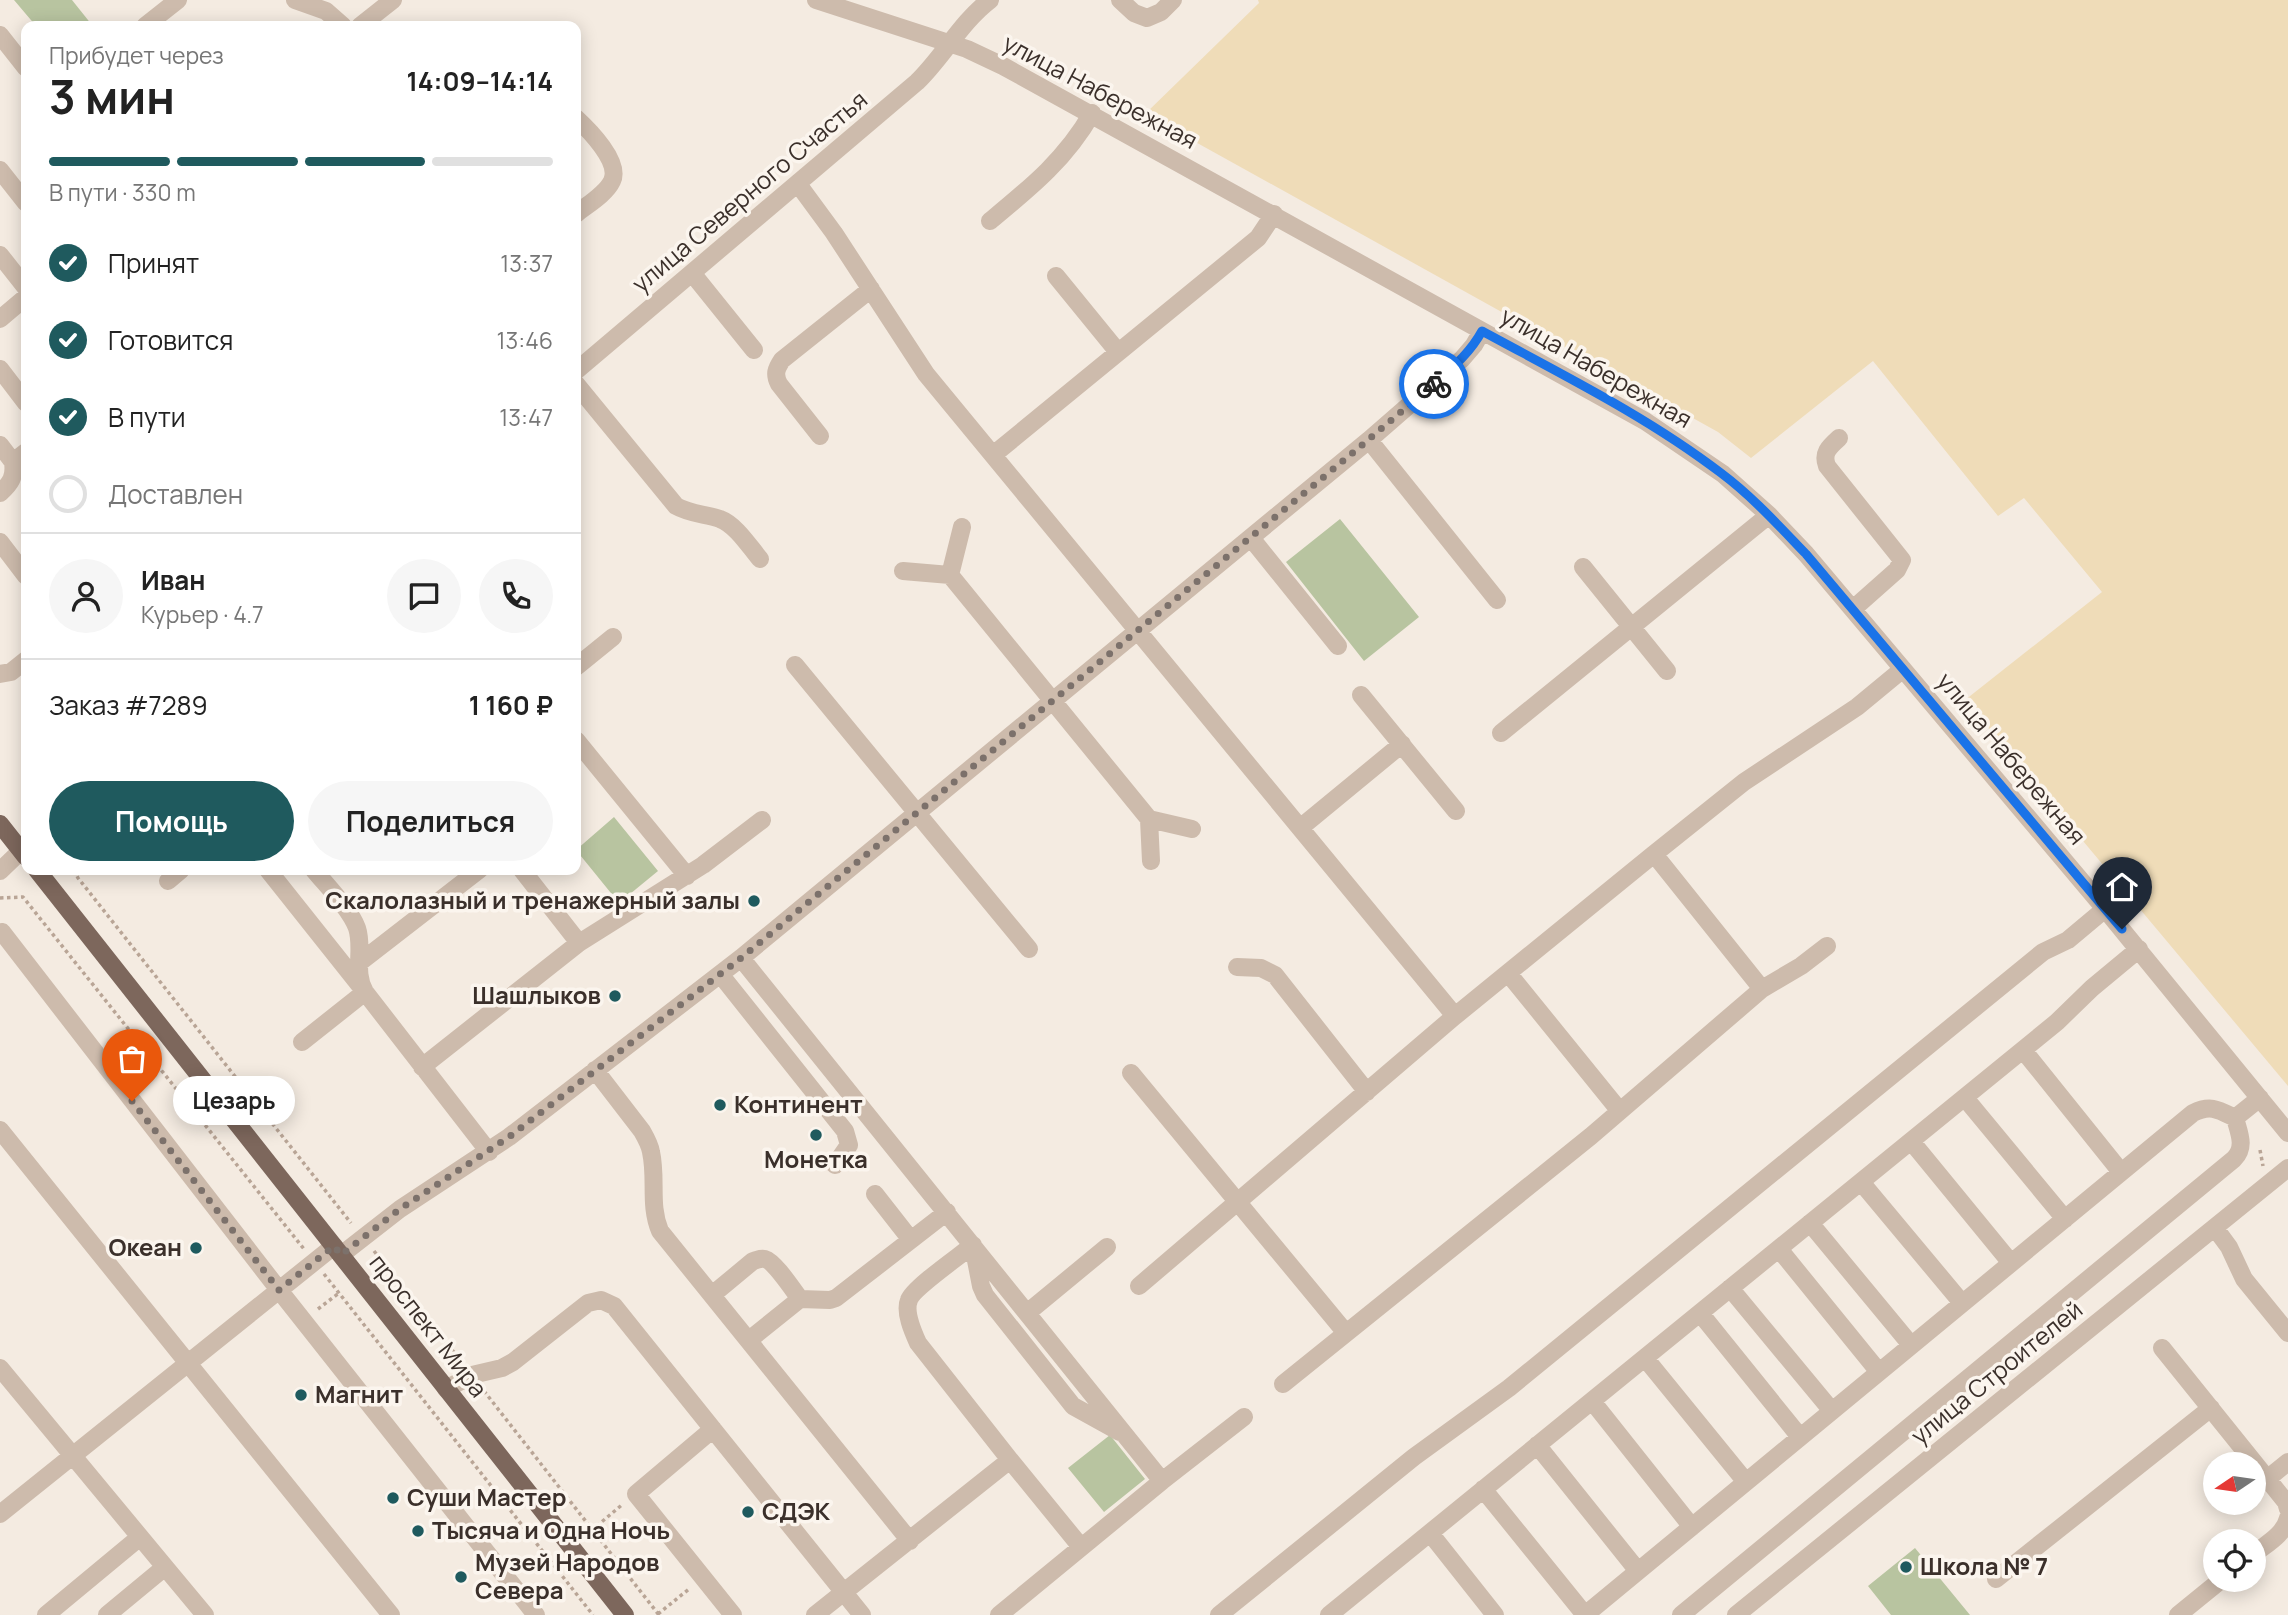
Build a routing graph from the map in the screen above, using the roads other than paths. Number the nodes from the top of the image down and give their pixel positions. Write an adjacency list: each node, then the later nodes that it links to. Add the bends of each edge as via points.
1 (178, 0): 8 (street)
2 (295, 0): 9 (street, via 326,11)
3 (393, 0): 10 (street)
4 (816, 0): 12 (street, улица Набережная)
5 (990, 0): 12 (street, улица Северного Счастья)
6 (1120, 0): 7 (street, via 1133,13 1147,18)
7 (1173, 0)
8 (151, 21)
9 (337, 21)
10 (366, 21)
11 (0, 35): 13 (street)
12 (950, 44): 14 (street, улица Набережная); 17 (street, улица Северного Счастья, via 916,82)
13 (21, 62)
14 (1092, 113): 20 (street, улица Набережная); 21 (street, via 1051,169)
15 (581, 124): 19 (street, via 615,170 608,188)
16 (0, 170): 18 (street)
17 (798, 184): 23 (street, улица Северного Счастья); 26 (street)
18 (21, 197)
19 (581, 210)
20 (1273, 214): 29 (street, улица Набережная); 31 (street, via 1258,237)
21 (990, 221)
22 (0, 255): 25 (street)
23 (692, 273): 30 (street); 32 (street, улица Северного Счастья)
24 (1056, 276): 31 (street)
25 (21, 282)
26 (871, 289): 36 (street, via 776,368 779,384); 40 (street, via 926,374)
27 (21, 301): 28 (street)
28 (0, 319)
29 (1482, 331): 38 (street, via 1462,359); 43 (street, улица Набережная, via 1677,442 1723,474)
30 (754, 350)
31 (1118, 352): 40 (street)
32 (581, 367)
33 (0, 369): 35 (street)
34 (581, 390): 47 (street, via 668,499 686,512 723,520)
35 (21, 396)
36 (820, 436)
37 (1839, 438): 53 (street, via 1825,454 1827,466 1902,560 1897,570)
38 (1369, 440): 45 (street); 52 (street)
39 (0, 445): 41 (street)
40 (992, 455): 55 (street)
41 (20, 457): 42 (street, via 12,481)
42 (0, 493)
43 (1769, 515): 53 (street, улица Набережная); 54 (street)
44 (962, 527): 51 (street)
45 (1251, 538): 55 (street); 57 (street)
46 (0, 542): 49 (street)
47 (760, 559)
48 (1583, 567): 54 (street)
49 (21, 569)
50 (903, 571): 51 (street)
51 (950, 575): 65 (street)
52 (1497, 600)
53 (1853, 609): 61 (street, улица Набережная)
54 (1632, 627): 62 (street); 66 (street)
55 (1137, 631): 65 (street); 74 (street)
56 (613, 637): 58 (street)
57 (1338, 646)
58 (581, 663)
59 (21, 664): 63 (street)
60 (795, 665): 70 (street)
61 (1903, 669): 78 (street, via 1857,707 1744,782); 87 (street, улица Набережная)
62 (1667, 671)
63 (0, 674)
64 (1362, 695): 67 (street)
65 (1053, 701): 70 (street); 72 (street)
66 (1501, 733)
67 (1402, 744): 69 (street); 74 (street)
68 (581, 746): 86 (street)
69 (1456, 811)
70 (917, 813): 92 (street); 95 (street)
71 (762, 820): 86 (street)
72 (1149, 820): 75 (street); 79 (street)
73 (0, 824): 76 (main road)
74 (1300, 828): 102 (street)
75 (1192, 830)
76 (21, 847)
77 (21, 854): 80 (street)
78 (1654, 854): 98 (street); 100 (street)
79 (1151, 861)
80 (0, 871)
81 (41, 875): 131 (main road, проспект Мира)
82 (272, 875): 101 (street)
83 (318, 875): 88 (street)
84 (473, 875): 94 (street)
85 (526, 875): 90 (street)
86 (687, 876): 90 (street)
87 (2105, 909): 93 (street, улица Набережная); 191 (street, via 2068,940 2043,952 1509,1388 1414,1457)
88 (352, 919): 94 (street); 96 (street, via 359,939)
89 (2, 932): 135 (street)
90 (579, 943): 105 (street)
91 (1827, 946): 100 (street)
92 (1029, 949)
93 (2139, 949): 104 (street); 110 (street, улица Набережная)
94 (376, 950): 96 (street)
95 (741, 958): 99 (street); 123 (street)
96 (359, 963): 101 (street)
97 (1237, 967): 108 (street, via 1261,968 1275,975)
98 (1508, 973): 102 (street); 111 (street)
99 (720, 974): 106 (street); 117 (street, via 845,1131 849,1145)
100 (1762, 989): 111 (street)
101 (365, 992): 103 (street); 105 (street)
102 (1455, 1016): 108 (street)
103 (302, 1042)
104 (2023, 1050): 109 (street); 119 (street)
105 (422, 1067): 116 (street)
106 (595, 1070): 116 (street); 136 (street, via 647,1142 653,1208 660,1231)
107 (1131, 1073): 122 (street)
108 (1367, 1092): 122 (street)
109 (1965, 1098): 115 (street); 124 (street)
110 (2260, 1098): 112 (street); 114 (street, улица Набережная)
111 (1619, 1110): 141 (street)
112 (2235, 1118): 119 (street, via 2215,1107 2193,1113); 195 (street, via 2242,1143 2234,1159)
113 (0, 1130): 147 (street)
114 (2288, 1133)
115 (1911, 1141): 120 (street); 132 (street)
116 (489, 1152): 131 (street)
117 (835, 1165)
118 (2288, 1168): 126 (street, улица Строителей)
119 (2121, 1172): 124 (street)
120 (1861, 1182): 125 (street); 138 (street)
121 (875, 1194): 127 (street)
122 (1240, 1202): 133 (street); 141 (street)
123 (947, 1212): 127 (street); 128 (street)
124 (2065, 1219): 132 (street)
125 (1810, 1223): 130 (street); 144 (street)
126 (2215, 1228): 142 (street, via 2244,1279); 196 (street, улица Строителей)
127 (911, 1240): 137 (street, via 836,1298)
128 (974, 1245): 139 (street); 157 (street, via 985,1295 1057,1386 1078,1410); 161 (street, via 913,1293 908,1305 911,1325 918,1343)
129 (1107, 1247): 139 (street)
130 (1779, 1249): 134 (street); 149 (street)
131 (337, 1251): 135 (street, via 314,1262); 151 (main road, проспект Мира)
132 (2011, 1263): 138 (street)
133 (1139, 1286)
134 (1730, 1288): 140 (street); 154 (street)
135 (279, 1290): 147 (street); 185 (street)
136 (712, 1295): 137 (street, via 753,1261 767,1259); 143 (street)
137 (800, 1299): 143 (street)
138 (1962, 1303): 144 (street)
139 (1027, 1313): 157 (street)
140 (1700, 1313): 146 (street); 158 (street)
141 (1346, 1333): 150 (street)
142 (2288, 1334)
143 (749, 1340): 173 (street)
144 (1911, 1345): 149 (street)
145 (2162, 1348): 153 (street)
146 (1644, 1358): 152 (street); 165 (street)
147 (188, 1363): 160 (street); 184 (street)
148 (0, 1368): 160 (street)
149 (1879, 1372): 154 (street)
150 (1283, 1384)
151 (446, 1389): 156 (street, via 472,1374 513,1362 588,1303 601,1300 614,1306); 186 (main road, проспект Мира)
152 (1592, 1401): 159 (street); 170 (street)
153 (2211, 1408): 163 (street); 178 (street)
154 (1832, 1411): 158 (street)
155 (1244, 1417): 164 (street)
156 (713, 1429): 180 (street); 187 (street, via 636,1494)
157 (1126, 1436): 164 (street)
158 (1800, 1437): 165 (street)
159 (1537, 1445): 166 (street); 177 (street)
160 (73, 1456): 168 (street); 172 (street)
161 (1010, 1460): 173 (street); 175 (street)
162 (2288, 1462): 163 (street)
163 (2267, 1479): 167 (street)
164 (1162, 1481): 175 (street)
165 (1746, 1482): 170 (street)
166 (1483, 1489): 171 (street); 194 (street)
167 (2288, 1508)
168 (0, 1514)
169 (2288, 1518): 174 (street, via 2281,1533)
170 (1692, 1527): 177 (street)
171 (1430, 1533): 192 (street); 193 (street)
172 (140, 1537): 176 (street); 181 (street)
173 (910, 1541): 180 (street)
174 (2266, 1545)
175 (1081, 1547): 190 (street)
176 (165, 1567): 182 (street); 183 (street)
177 (1638, 1571): 194 (street)
178 (1996, 1579)
179 (2206, 1592): 197 (street)
180 (844, 1594): 188 (street); 189 (street)
181 (46, 1615)
182 (107, 1615)
183 (205, 1615)
184 (390, 1615)
185 (536, 1615)
186 (625, 1615)
187 (733, 1615)
188 (815, 1615)
189 (862, 1615)
190 (999, 1615)
191 (1219, 1615)
192 (1329, 1615)
193 (1495, 1615)
194 (1585, 1615)
195 (1681, 1615)
196 (1736, 1615)
197 (2178, 1615)

